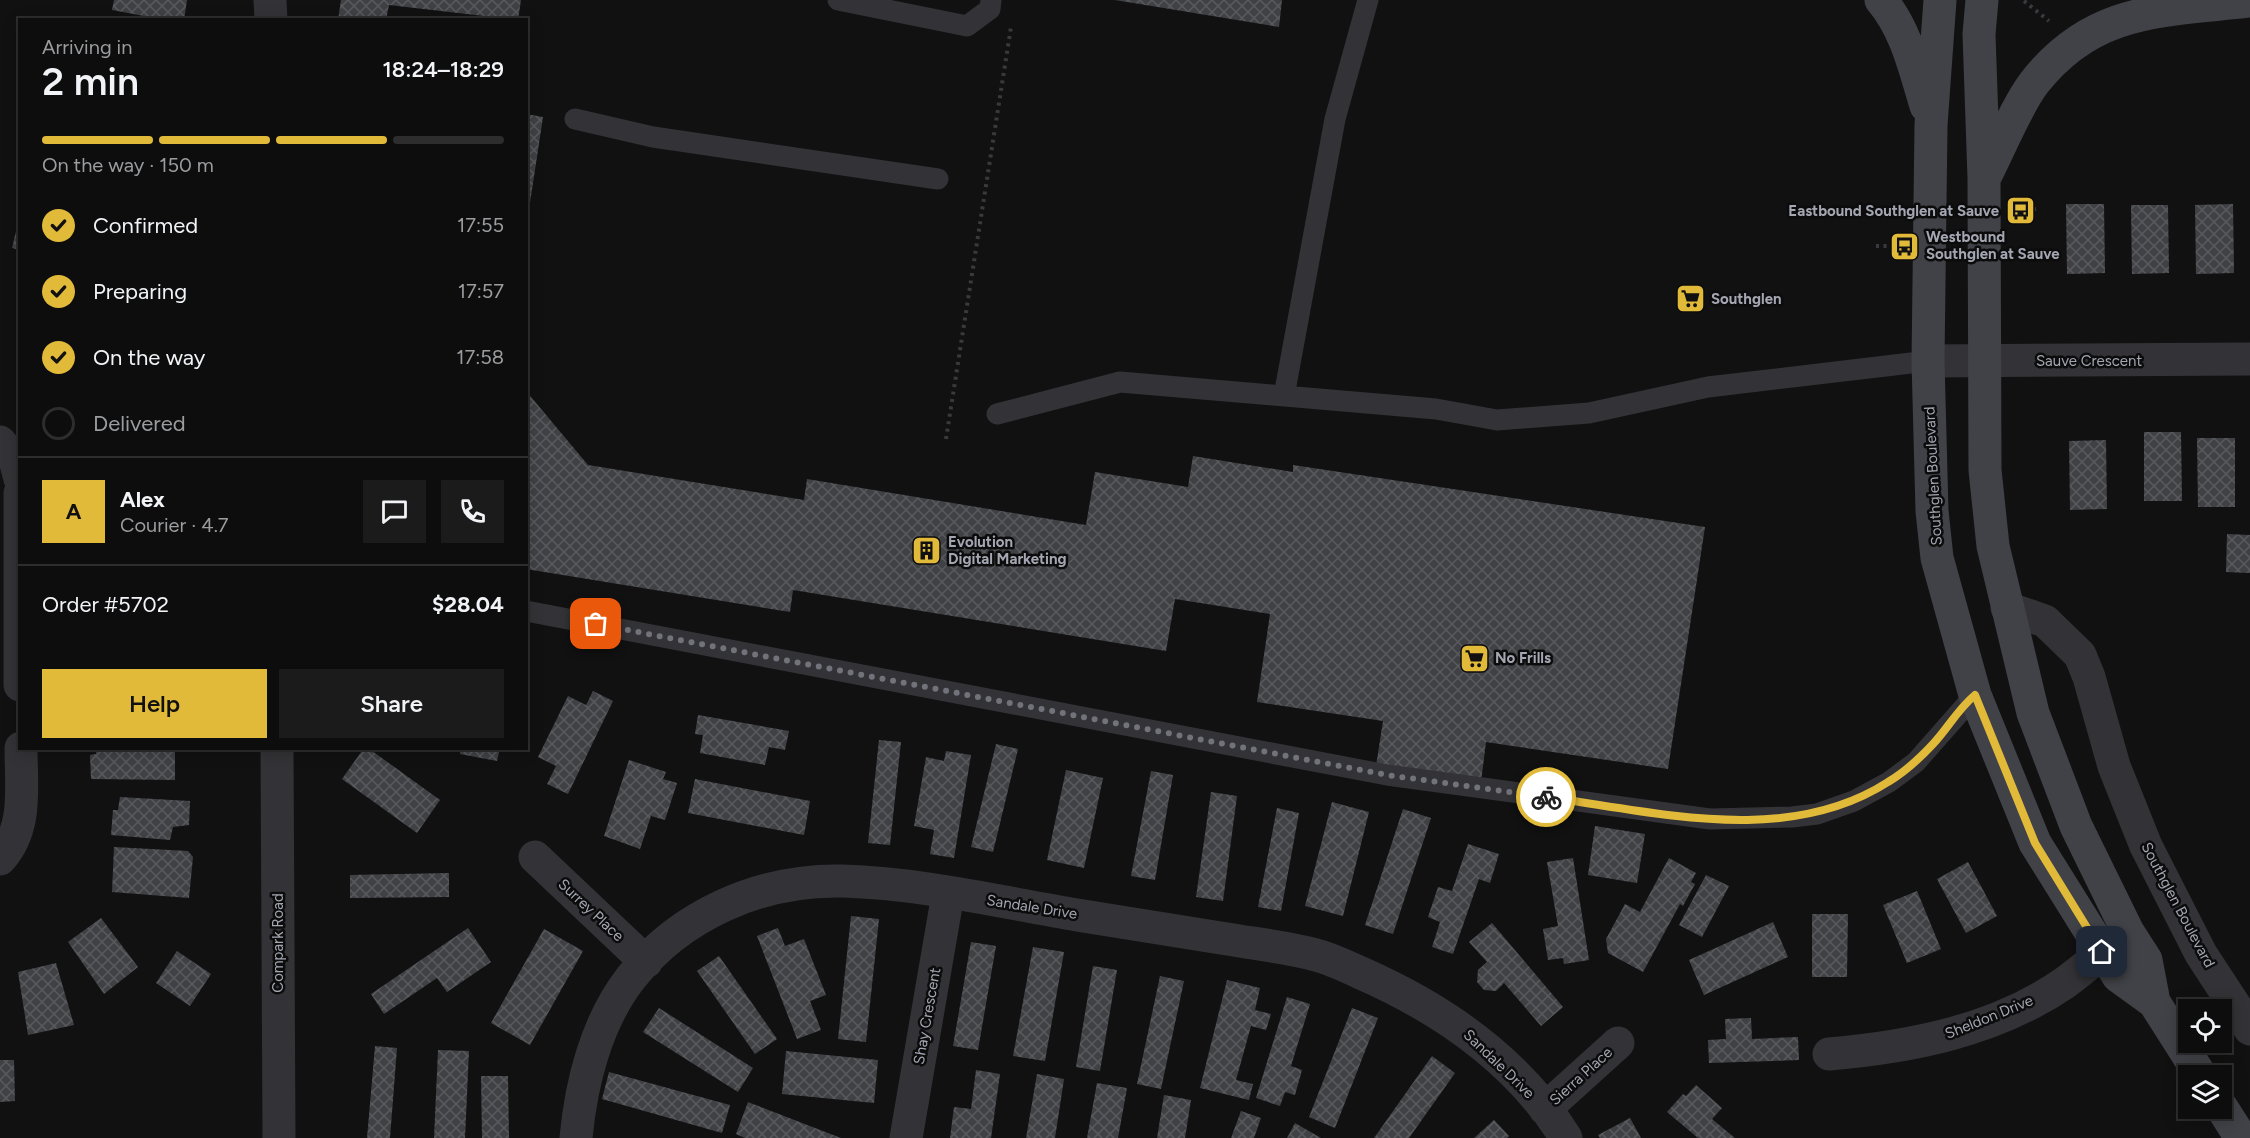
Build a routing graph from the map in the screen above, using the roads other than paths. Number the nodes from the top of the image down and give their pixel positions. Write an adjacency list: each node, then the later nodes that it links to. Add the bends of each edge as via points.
1 (270, 0): 9 (street)
2 (838, 0): 3 (lane, via 967,27 990,9)
3 (991, 0)
4 (1368, 0): 17 (lane, via 1335,119)
5 (1881, 0): 11 (street, via 1892,12 1902,34)
6 (1940, 0): 11 (street, Southglen Boulevard)
7 (1982, 0): 12 (street, Southglen Boulevard, via 1979,34)
8 (2249, 1): 12 (street, via 2137,14 2071,43 2033,84)
9 (271, 18)
10 (575, 119): 13 (lane, via 654,137)
11 (1931, 125): 15 (street, Southglen Boulevard)
12 (1984, 178): 16 (street, Southglen Boulevard)
13 (938, 179)
14 (2250, 359): 16 (street, Sauve Crescent)
15 (1928, 361): 16 (street, Sauve Crescent); 17 (lane, via 1708,387 1589,413 1497,420 1436,409); 23 (street, Southglen Boulevard, via 1937,558)
16 (1986, 362): 21 (street, Southglen Boulevard, via 1985,470 1993,546)
17 (1284, 396): 18 (lane, via 1120,382)
18 (997, 414)
19 (0, 442): 20 (street, via 15,460)
20 (18, 471)
21 (2007, 608): 29 (street, Southglen Boulevard, via 2033,713 2076,825); 33 (street, Southglen Boulevard, via 2045,621 2080,655 2114,766 2146,846 2201,954)
22 (528, 611): 23 (lane, via 1387,775 1710,819 1817,814 1854,801 1916,762)
23 (1975, 695): 30 (street, Southglen Boulevard, via 2035,843)
24 (21, 750): 27 (street, via 19,829)
25 (277, 750): 39 (street, Compark Road)
26 (535, 858): 31 (street, Surrey Place)
27 (0, 859)
28 (948, 894): 31 (street, Sandale Drive, via 842,881 800,882 721,906 684,927); 37 (street, Sandale Drive, via 1318,955 1404,992 1461,1027); 41 (street, Shay Crescent)
29 (2128, 932): 30 (street, Sheldon Drive); 32 (street, Southglen Boulevard, via 2146,960)
30 (2102, 952): 32 (street, Southglen Boulevard, via 2118,976); 35 (street, Sheldon Drive, via 2056,988 1978,1025 1908,1045)
31 (646, 962): 40 (street, Sandale Drive, via 629,979 599,1036 588,1069)
32 (2154, 1002): 36 (street, Southglen Boulevard)
33 (2250, 1029)
34 (1618, 1043): 37 (street, Sierra Place)
35 (1828, 1054)
36 (2194, 1065)
37 (1545, 1109): 42 (street, Sandale Drive)
38 (2229, 1119): 43 (street)
39 (279, 1138)
40 (576, 1138)
41 (906, 1138)
42 (1566, 1138)
43 (2241, 1138)

